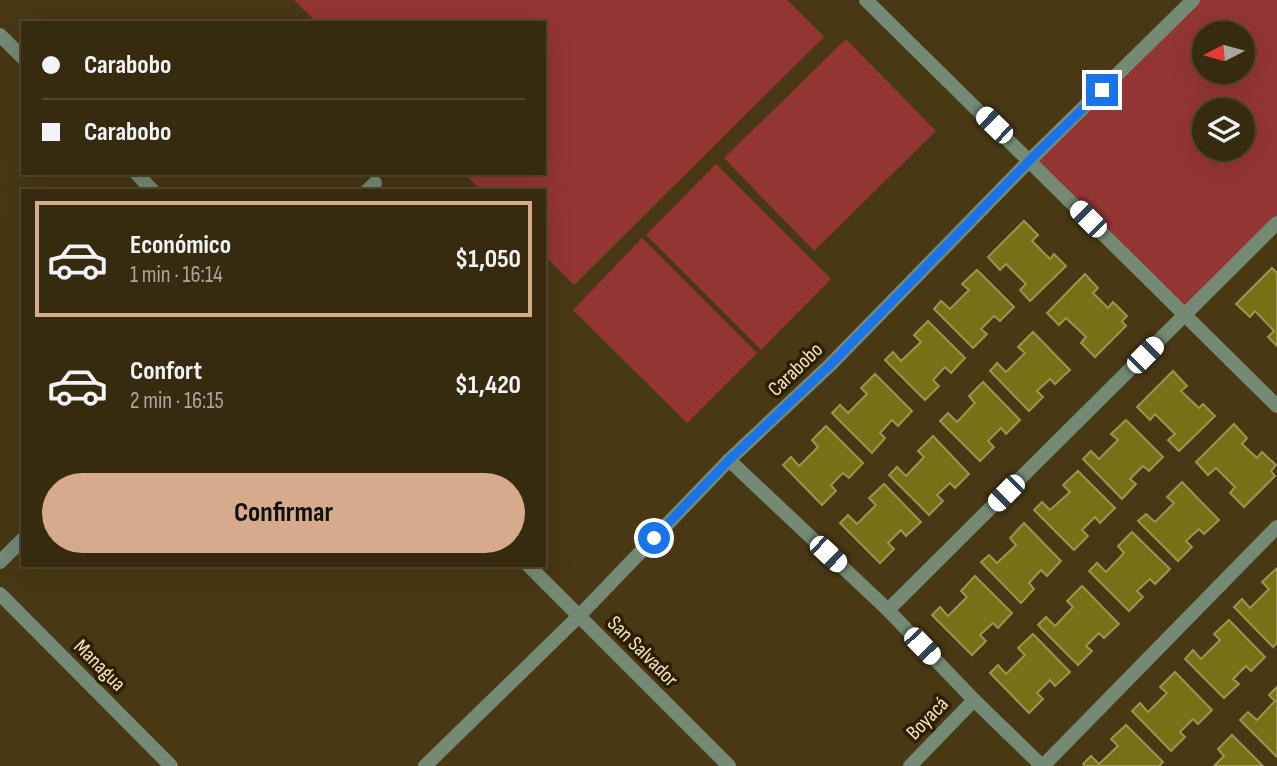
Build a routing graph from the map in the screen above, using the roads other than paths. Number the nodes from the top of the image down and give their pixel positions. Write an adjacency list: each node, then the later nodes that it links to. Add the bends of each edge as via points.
1 (866, 0): 5 (street)
2 (1193, 0): 5 (street, Carabobo)
3 (0, 35): 4 (street)
4 (21, 56)
5 (1030, 160): 9 (street); 11 (street, Carabobo, via 830,365)
6 (138, 175): 7 (street)
7 (151, 189)
8 (1277, 223): 9 (street)
9 (1185, 316): 10 (street); 17 (street)
10 (1277, 406)
11 (729, 460): 17 (street); 18 (street, Carabobo)
12 (1277, 527): 24 (street)
13 (21, 541): 14 (street)
14 (0, 562)
15 (530, 567): 18 (street, San Salvador)
16 (0, 594): 20 (street, Managua)
17 (888, 610): 19 (street)
18 (579, 616): 21 (street, Carabobo); 22 (street, San Salvador)
19 (974, 700): 23 (street, Boyacá); 24 (street)
20 (171, 766)
21 (425, 766)
22 (729, 766)
23 (910, 766)
24 (1042, 766)

